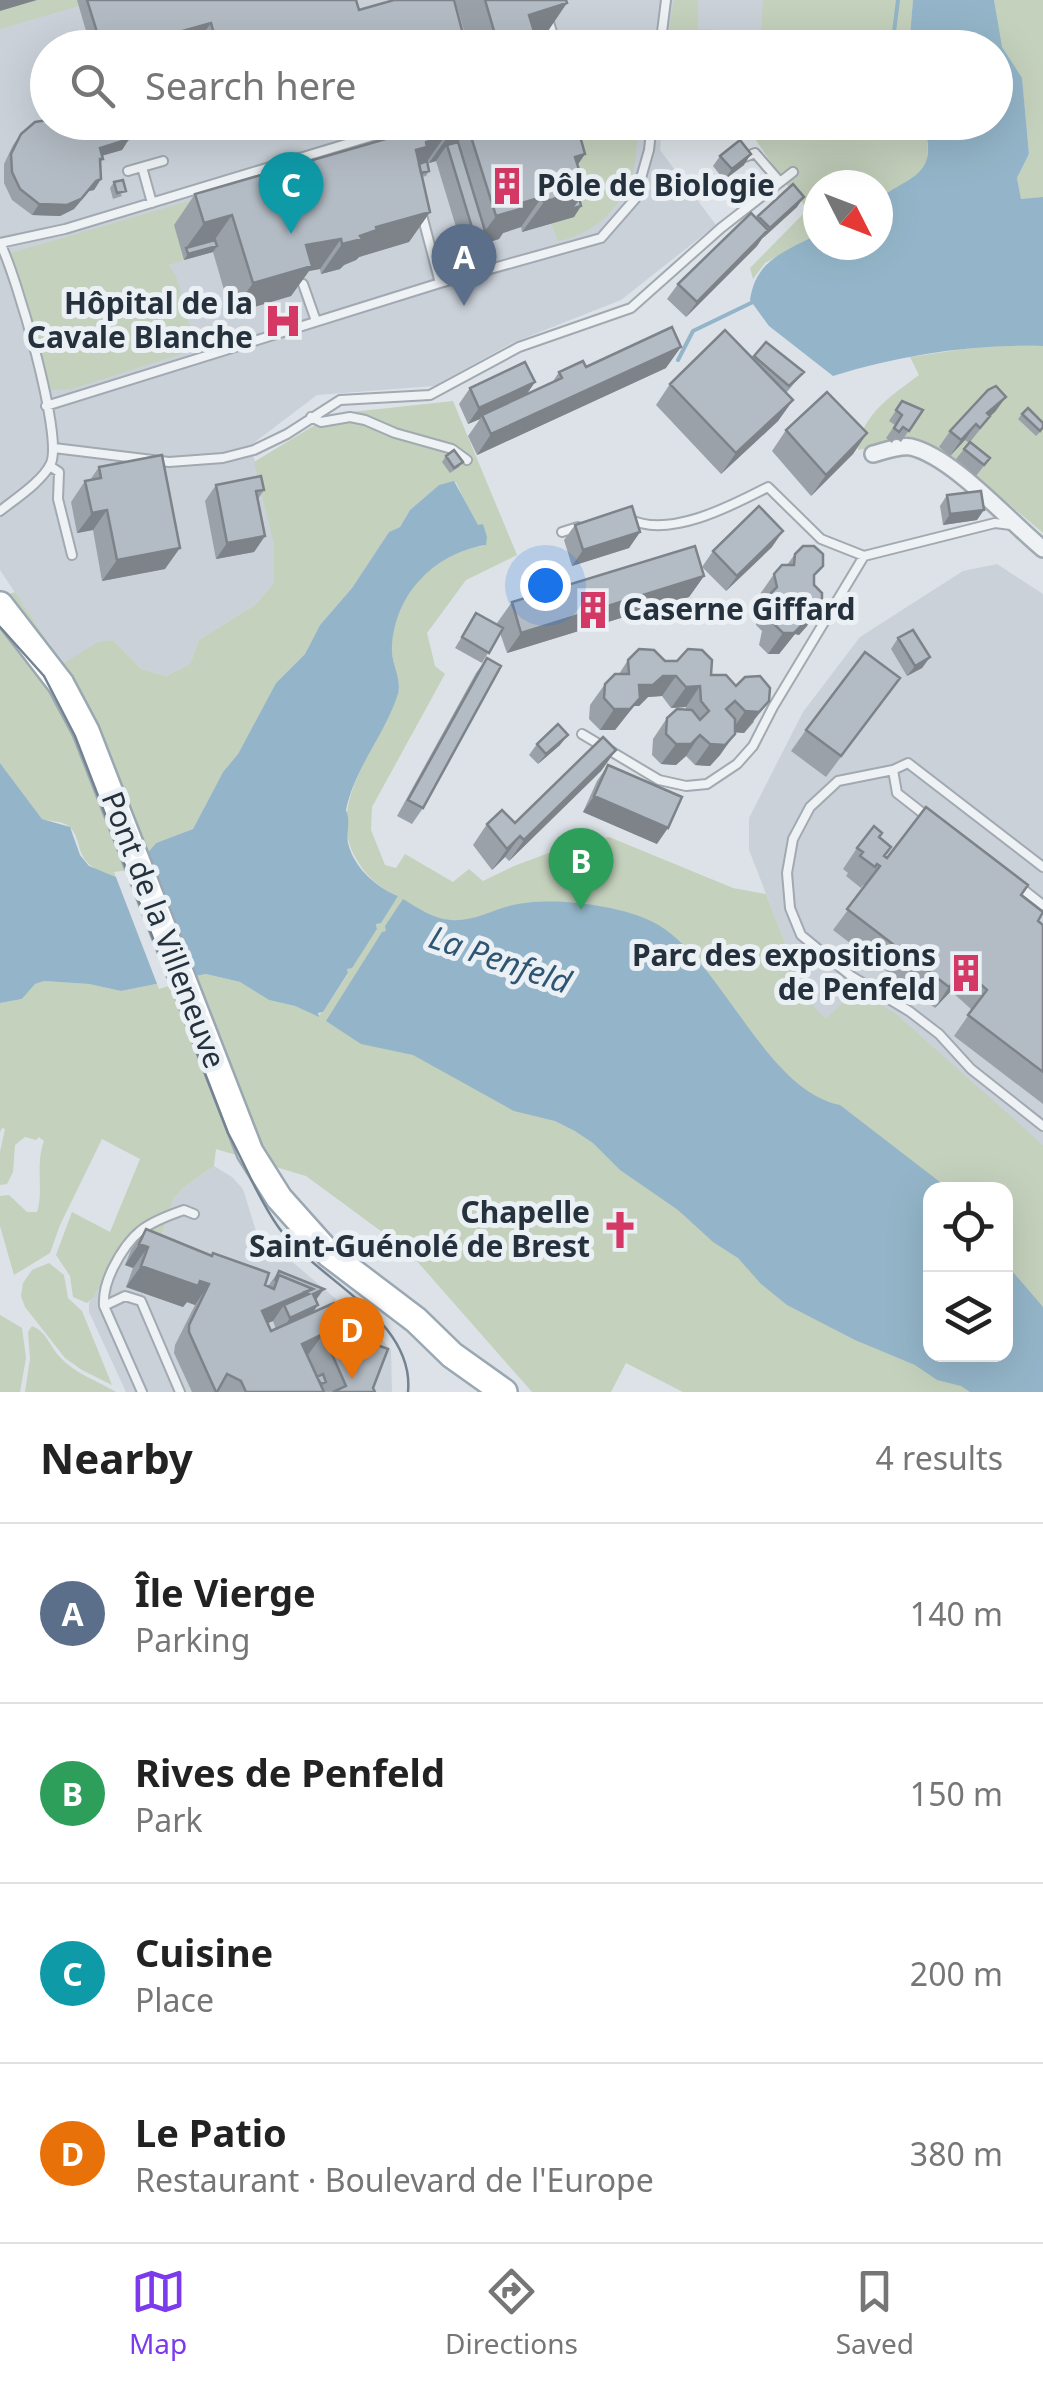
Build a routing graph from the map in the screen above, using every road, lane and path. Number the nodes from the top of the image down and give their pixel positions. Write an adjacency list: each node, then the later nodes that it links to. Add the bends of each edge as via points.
1 (542, 0): 3 (lane)
2 (666, 0): 4 (lane)
3 (551, 30)
4 (662, 30)
5 (359, 140): 13 (lane)
6 (650, 140): 16 (lane, via 635,199 601,238)
7 (740, 160): 12 (lane, via 755,153)
8 (163, 161): 9 (lane)
9 (142, 167): 10 (lane); 13 (lane)
10 (128, 171)
11 (792, 172): 12 (lane)
12 (780, 182): 20 (lane, via 631,308 519,347 430,395 340,400)
13 (152, 203): 15 (lane)
14 (420, 208): 16 (lane)
15 (0, 243): 19 (lane)
16 (440, 283): 18 (lane)
17 (303, 284): 18 (lane)
18 (316, 321): 19 (lane)
19 (46, 406): 21 (lane)
20 (311, 417): 21 (lane, via 254,450 222,458 169,462); 23 (lane, via 366,420 452,448)
21 (54, 448): 24 (lane)
22 (873, 454): 28 (street, via 908,446 929,454)
23 (467, 460)
24 (50, 466): 25 (lane); 31 (lane, via 59,472)
25 (0, 512)
26 (620, 514): 32 (lane, via 666,528 768,486 822,539)
27 (591, 523): 29 (lane)
28 (1016, 525): 30 (street); 32 (lane, via 995,523)
29 (562, 532)
30 (1043, 549)
31 (72, 556)
32 (864, 556): 34 (lane, via 753,746 707,784 659,780)
33 (0, 604): 43 (main road, Pont de la Villeneuve, via 61,684 86,730 239,1130 279,1198 313,1238)
34 (582, 734)
35 (894, 770): 36 (lane, via 898,793); 37 (lane, via 908,763); 40 (lane, via 838,781 810,807 787,873 801,936 939,1034 971,1069)
36 (941, 827)
37 (1043, 868)
38 (1014, 882): 39 (lane)
39 (1043, 905)
40 (1043, 1126)
41 (194, 1214): 42 (lane, via 184,1210 134,1234 108,1277)
42 (104, 1306): 44 (lane); 45 (lane, via 125,1296 141,1301)
43 (452, 1355): 46 (main road); 47 (main road)
44 (142, 1392)
45 (180, 1392)
46 (476, 1392)
47 (504, 1392)

